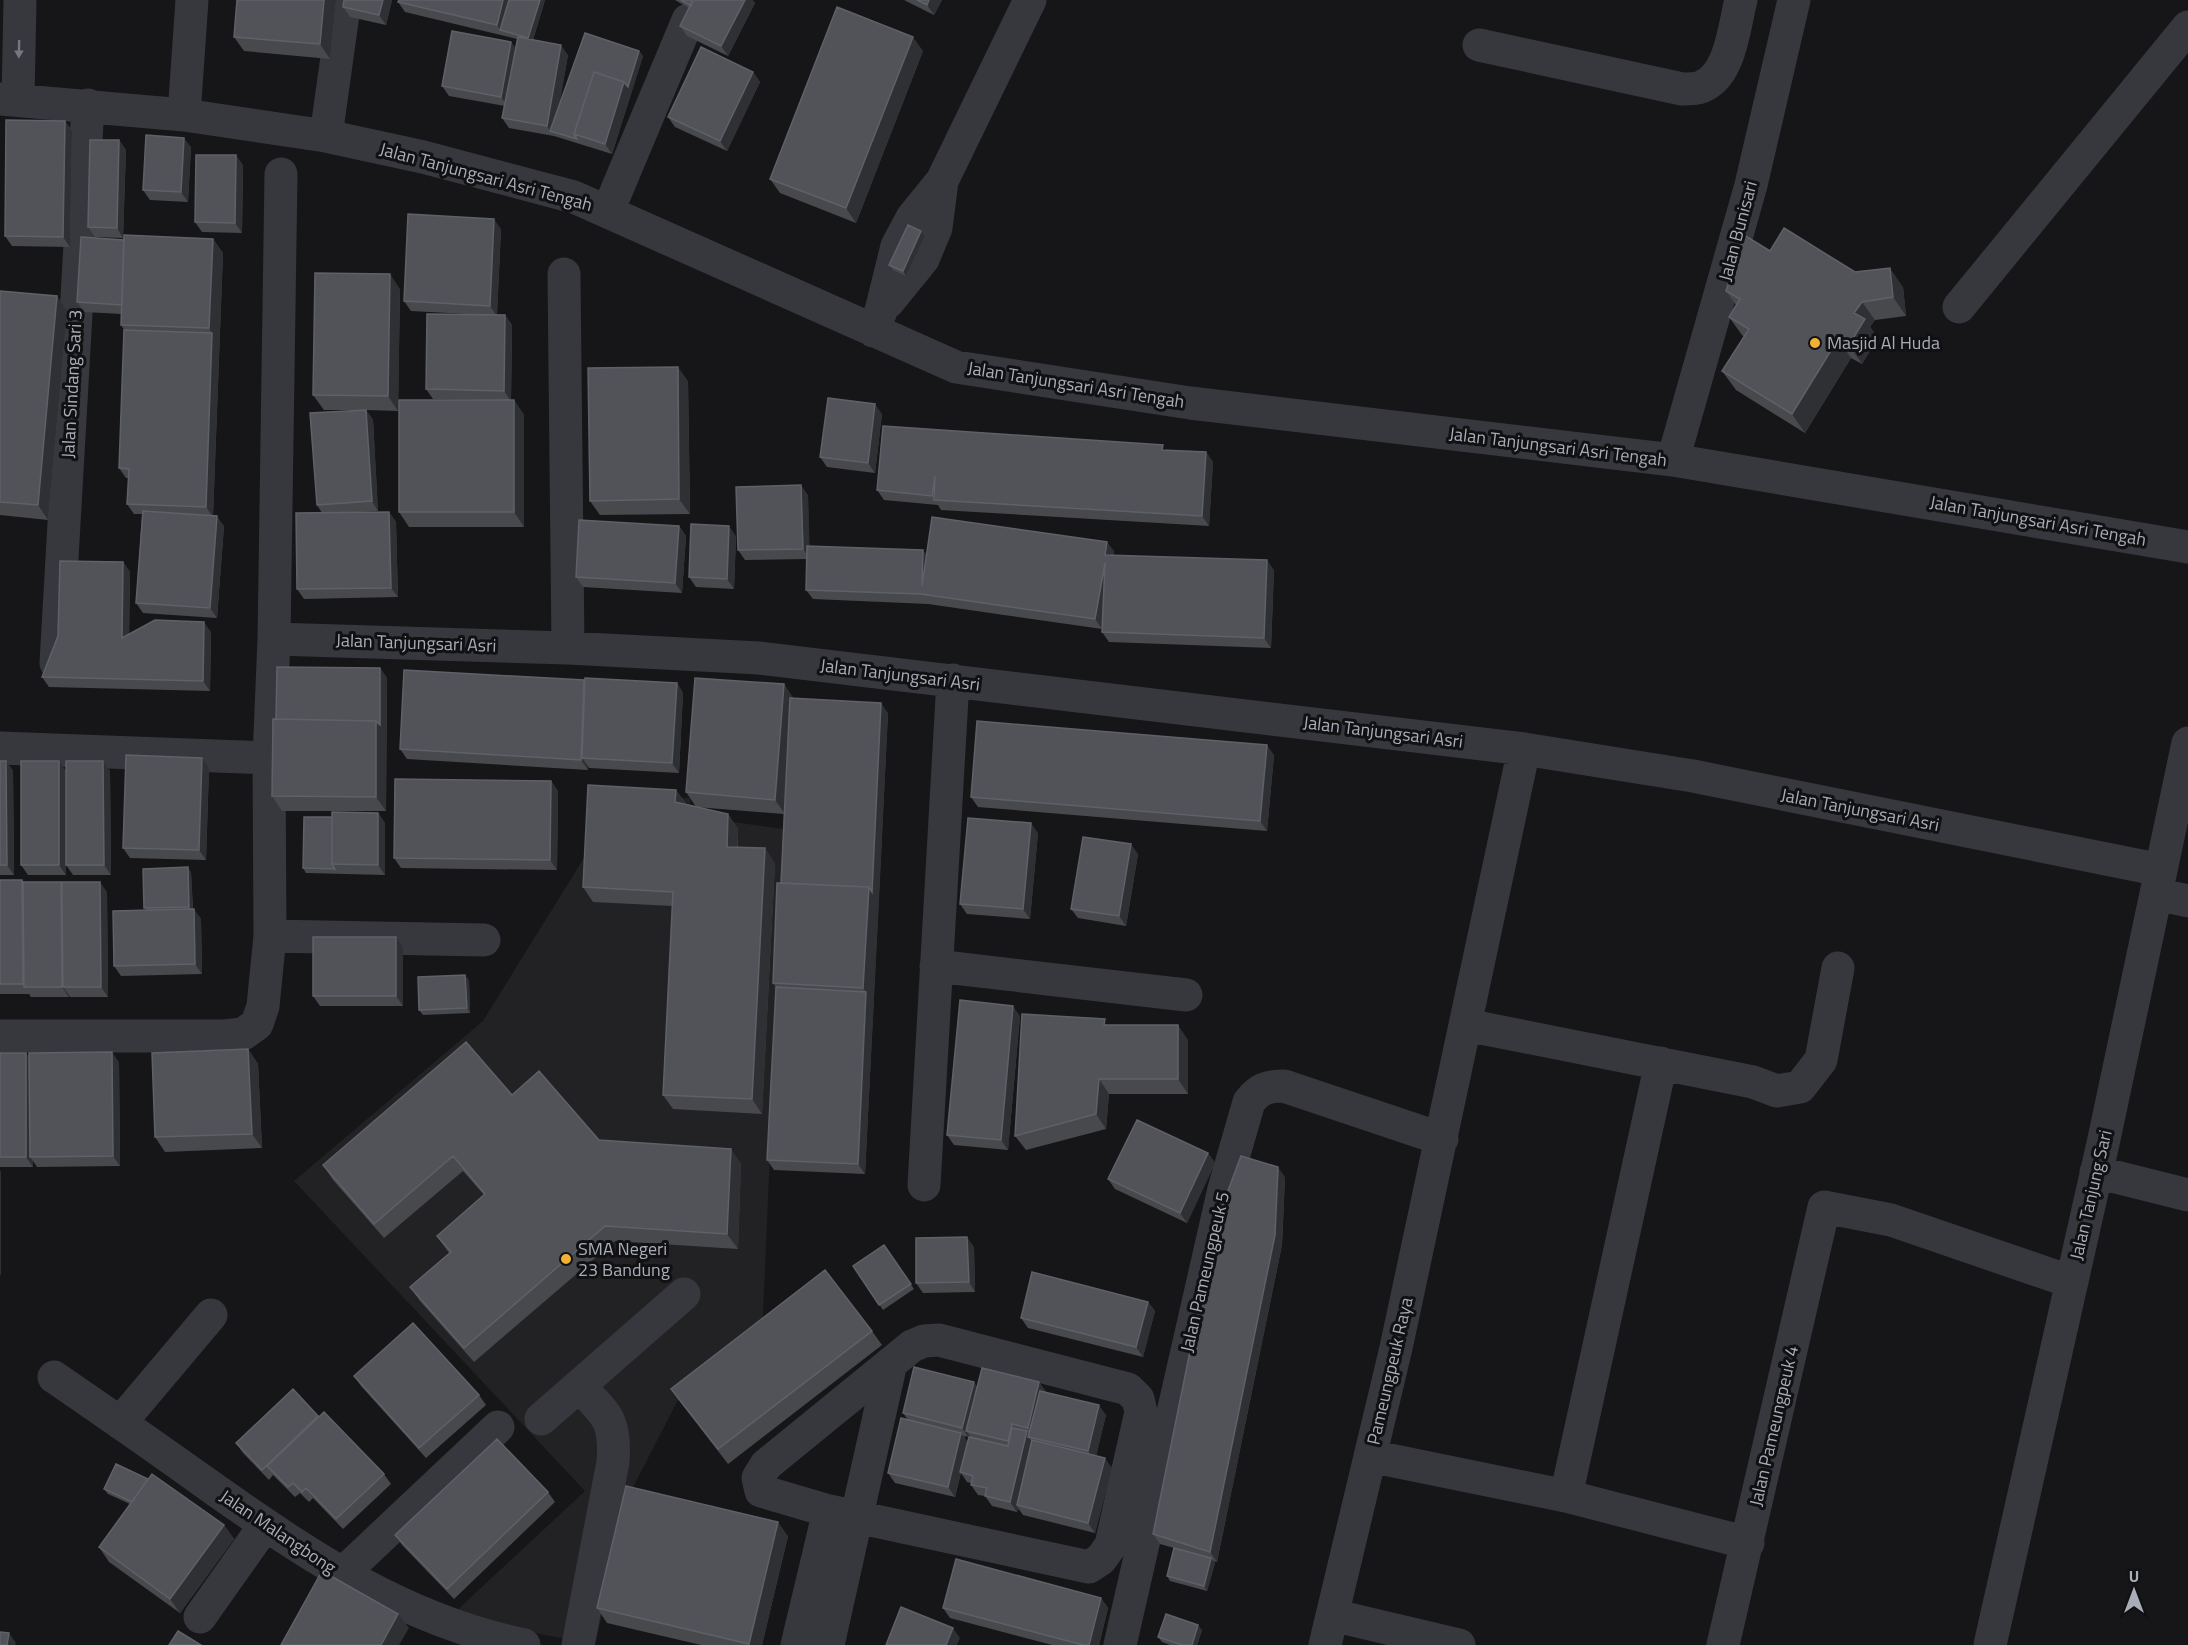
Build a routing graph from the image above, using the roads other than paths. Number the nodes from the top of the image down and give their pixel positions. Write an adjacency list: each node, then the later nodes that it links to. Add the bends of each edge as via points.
1 (20, 0): 10 (street, one-way to 10)
2 (192, 0): 12 (street)
3 (345, 0): 13 (street)
4 (1030, 0): 18 (street, via 942,181 912,218 897,246)
5 (1741, 0): 9 (street, via 1725,63 1715,78 1701,87 1682,89)
6 (1794, 0): 19 (street, Jalan Bunisari, via 1751,185)
7 (688, 20): 15 (street)
8 (2188, 27): 17 (street)
9 (1479, 45)
10 (9, 99): 11 (street, Jalan Tanjungsari Asri Tengah)
11 (88, 105): 12 (street, Jalan Tanjungsari Asri Tengah); 23 (street, Jalan Sindang Sari 3)
12 (184, 115): 13 (street, Jalan Tanjungsari Asri Tengah)
13 (327, 128): 15 (street, Jalan Tanjungsari Asri Tengah, via 564,194)
14 (281, 174): 21 (street)
15 (608, 211): 18 (street, Jalan Tanjungsari Asri Tengah)
16 (564, 274): 22 (street)
17 (1959, 307)
18 (877, 321): 19 (street, Jalan Tanjungsari Asri Tengah, via 956,367 1190,403)
19 (1673, 460): 20 (street, Jalan Tanjungsari Asri Tengah)
20 (2188, 547)
21 (274, 639): 22 (street, Jalan Tanjungsari Asri); 28 (street)
22 (568, 648): 24 (street, Jalan Tanjungsari Asri, via 759,658)
23 (56, 663)
24 (953, 680): 27 (street, Jalan Tanjungsari Asri); 33 (street)
25 (2188, 744): 29 (street, Jalan Tanjung Sari)
26 (0, 748): 28 (street)
27 (1524, 749): 29 (street, Jalan Tanjungsari Asri, via 1693,776); 36 (street)
28 (269, 758): 31 (street)
29 (2158, 882): 30 (street, Jalan Tanjungsari Asri); 40 (street, Jalan Tanjung Sari)
30 (2188, 902)
31 (270, 936): 32 (street); 37 (street, via 263,1006 257,1024 243,1034)
32 (484, 940)
33 (936, 966): 35 (street); 41 (street)
34 (1838, 968): 38 (street, via 1821,1060 1800,1087 1777,1091 1753,1082)
35 (1186, 995)
36 (1466, 1025): 38 (street); 39 (street, Pameungpeuk Raya)
37 (0, 1036)
38 (1661, 1063): 53 (street)
39 (1442, 1139): 52 (street, Pameungpeuk Raya); 64 (street, Jalan Pameungpeuk 5, via 1284,1086 1258,1091 1249,1102 1224,1189)
40 (2096, 1172): 42 (street); 43 (street, Jalan Tanjung Sari)
41 (924, 1185)
42 (2188, 1195)
43 (2072, 1282): 56 (street, Jalan Pameungpeuk 4, via 1891,1220 1824,1207); 67 (street, Jalan Tanjung Sari)
44 (684, 1294): 48 (street)
45 (211, 1315): 50 (street)
46 (891, 1363): 54 (street); 54 (street, via 766,1465 758,1478 761,1491); 54 (street, via 912,1346 939,1340 1128,1389 1138,1399 1141,1412 1111,1545 1089,1567)
47 (54, 1377): 50 (street, Jalan Malangbong)
48 (579, 1386): 49 (street); 61 (street, via 607,1415 615,1436)
49 (541, 1419)
50 (120, 1423): 55 (street, Jalan Malangbong)
51 (498, 1427): 57 (street)
52 (1370, 1455): 53 (street); 59 (street, Pameungpeuk Raya)
53 (1566, 1496): 56 (street)
54 (844, 1514): 62 (street); 63 (street)
55 (265, 1525): 57 (street, Jalan Malangbong); 58 (street)
56 (1748, 1543): 66 (street, Jalan Pameungpeuk 4)
57 (341, 1575): 60 (street, Jalan Malangbong, via 428,1617 480,1636)
58 (200, 1617)
59 (1328, 1630): 65 (street)
60 (524, 1645)
61 (578, 1645)
62 (797, 1645)
63 (828, 1645)
64 (1120, 1645)
65 (1459, 1645)
66 (1723, 1645)
67 (1990, 1645)

